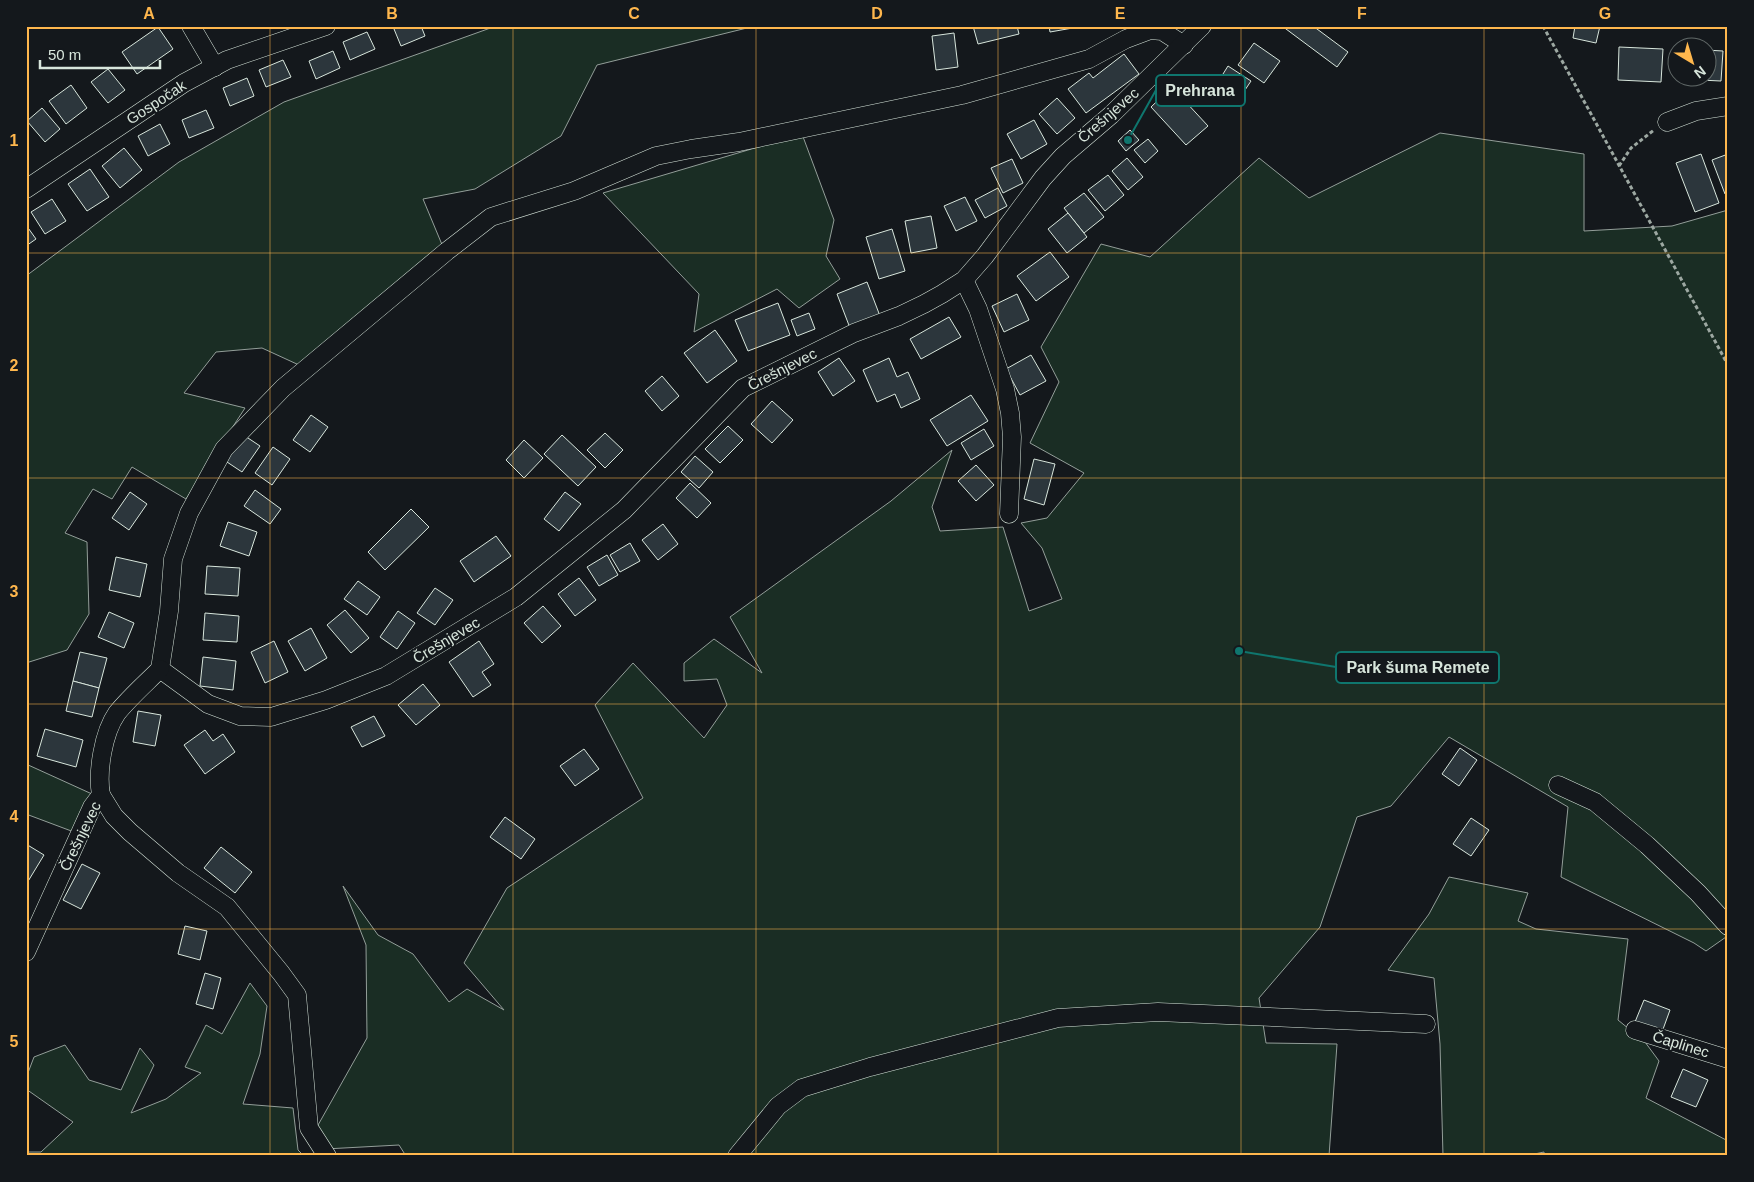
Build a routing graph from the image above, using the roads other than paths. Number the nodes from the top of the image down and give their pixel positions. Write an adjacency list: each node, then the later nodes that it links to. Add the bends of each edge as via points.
1 (190, 26): 5 (street)
2 (326, 26): 5 (street, Gospočak)
3 (1202, 26): 4 (street, Črešnjevec)
4 (1184, 45): 9 (street, Črešnjevec, via 1063,156); 11 (street, via 1162,31 1150,30 1088,59 962,95 656,156 574,191 491,217 283,388 224,449 189,513 173,559)
5 (215, 67): 8 (street, Gospočak, via 184,83)
6 (1728, 106): 7 (street, via 1696,111)
7 (1667, 122)
8 (26, 189)
9 (964, 280): 10 (street, via 978,309 1010,413); 11 (street, Črešnjevec, via 924,304 854,333 743,388 624,510 524,591 386,676 271,717 240,716 208,704)
10 (1009, 514)
11 (160, 669): 13 (street, Črešnjevec, via 116,714 106,737 99,780)
12 (1558, 784): 14 (street, via 1595,802 1647,845 1698,892)
13 (101, 795): 15 (street, Črešnjevec, via 92,808); 19 (street, via 114,816 130,832 178,873 227,907 297,995 310,1128)
14 (1728, 926)
15 (26, 952)
16 (1426, 1024): 20 (street, via 1158,1012 1058,1018 802,1088 778,1106)
17 (1635, 1030): 18 (street, Čaplinec)
18 (1728, 1059)
19 (328, 1156)
20 (737, 1156)

